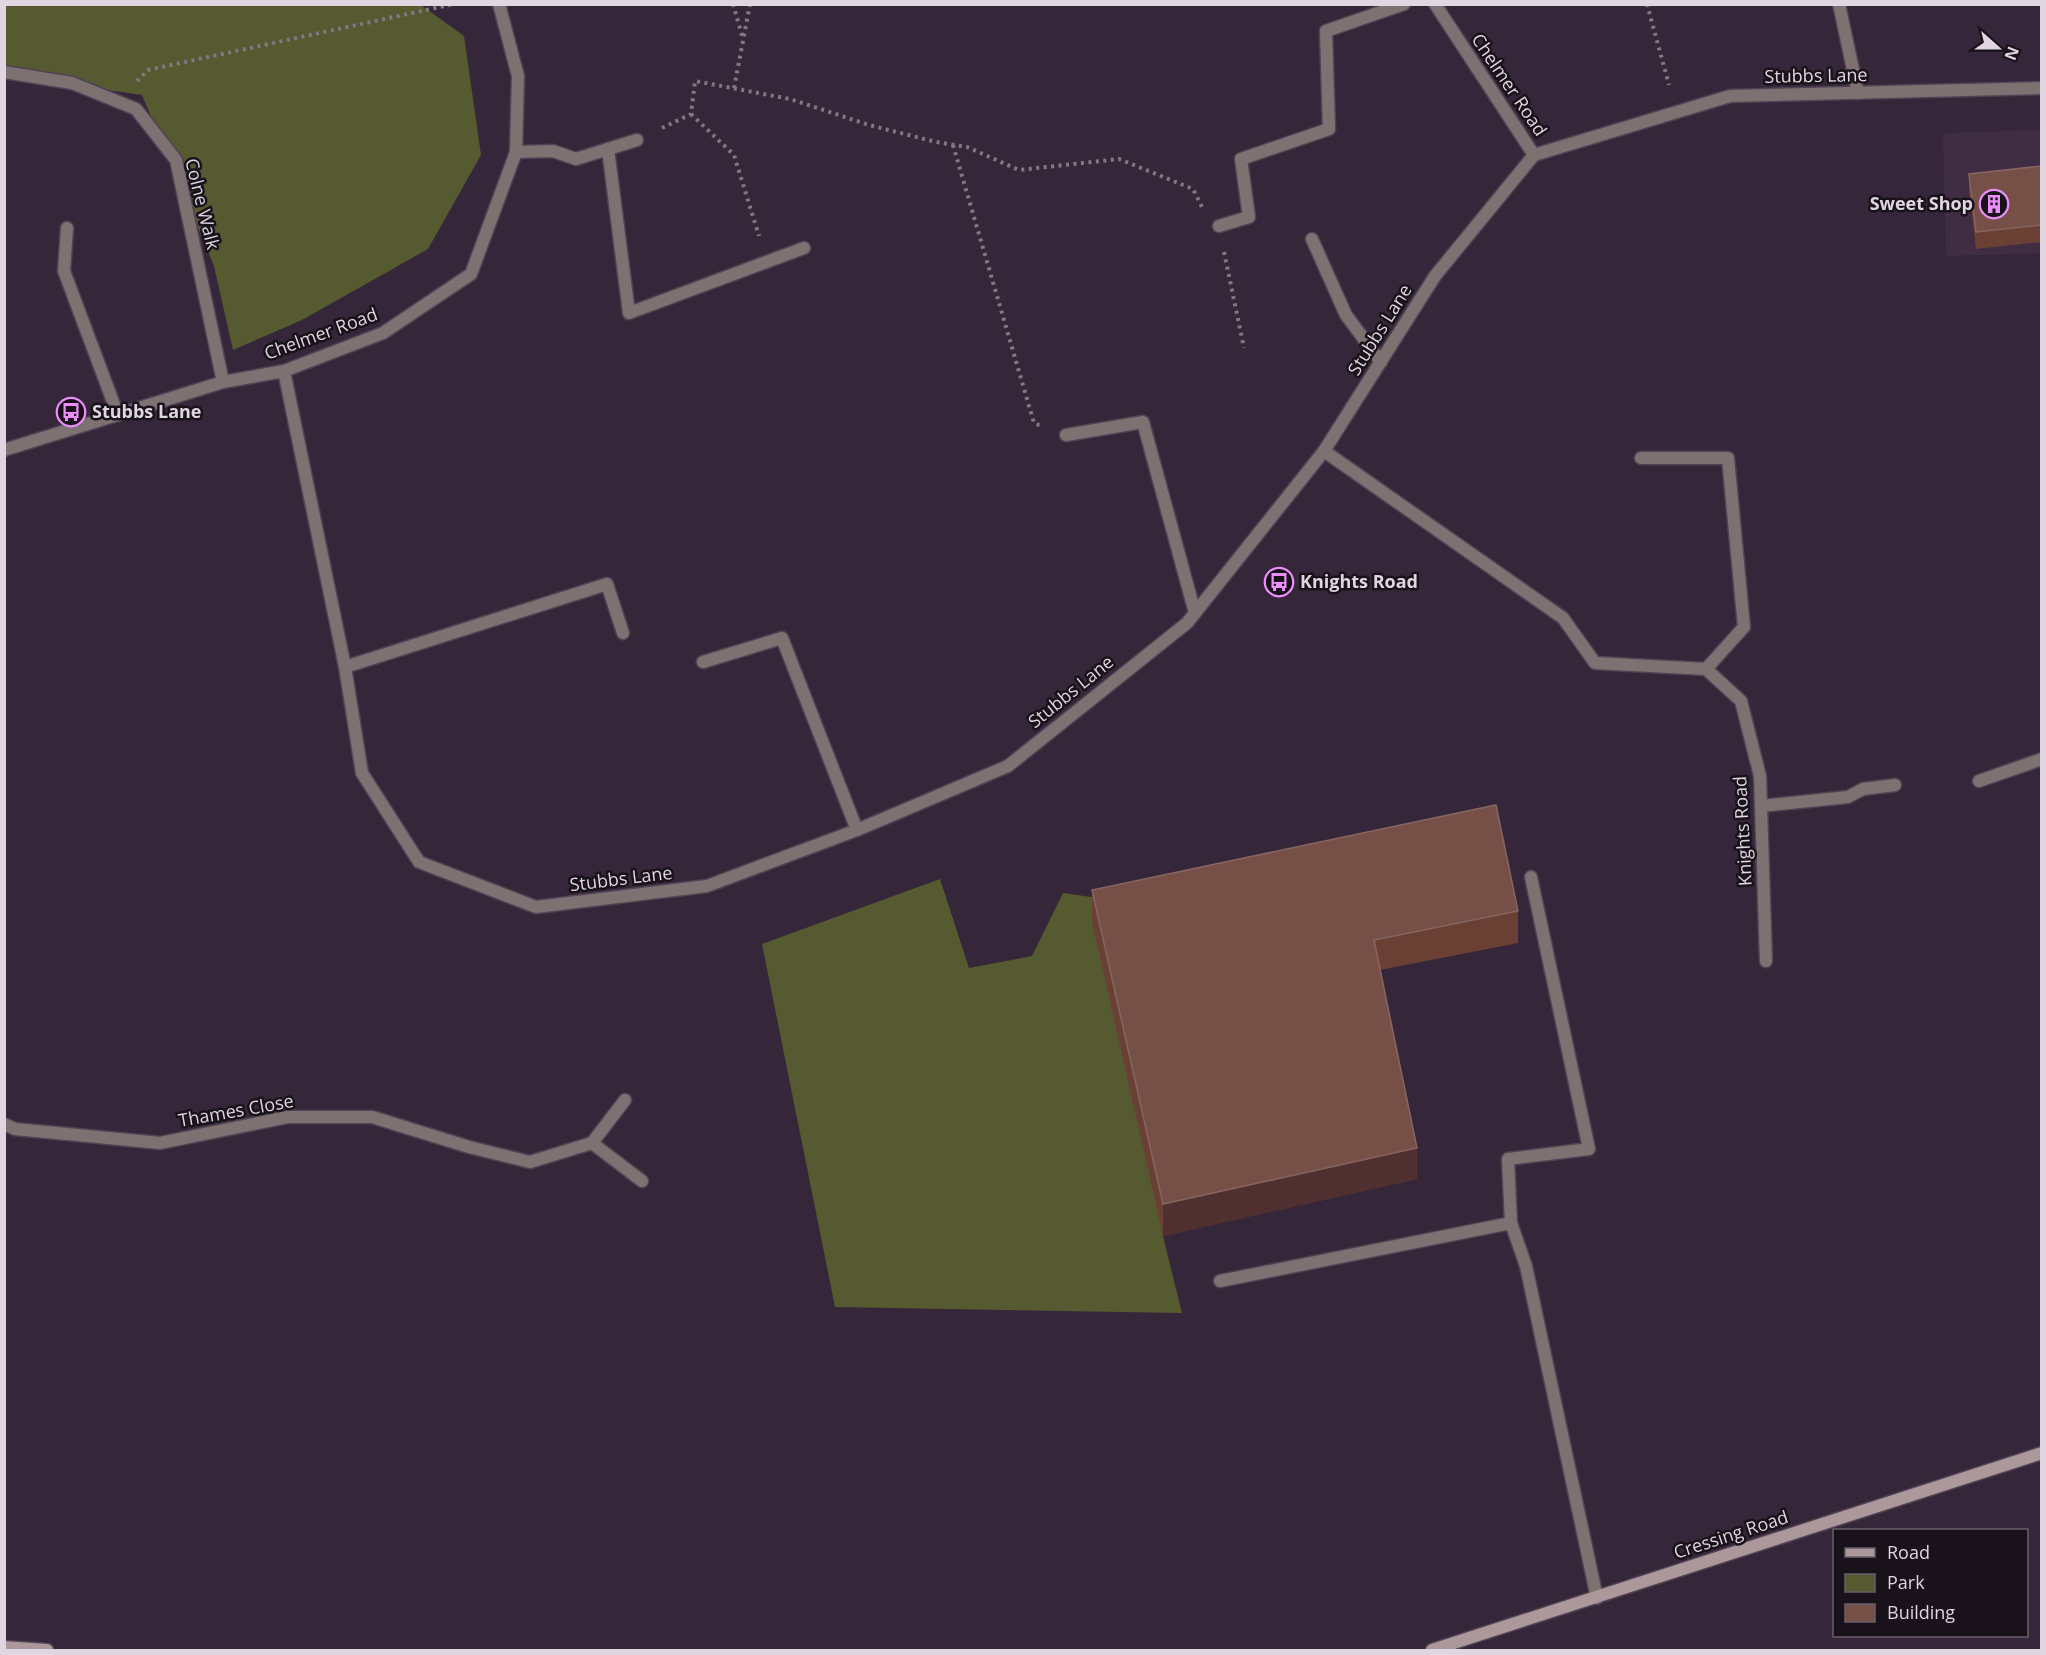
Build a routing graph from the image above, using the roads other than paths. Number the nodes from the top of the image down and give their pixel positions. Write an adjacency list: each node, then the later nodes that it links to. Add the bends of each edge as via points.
1 (499, 4): 10 (street, Chelmer Road, via 518,76)
2 (1404, 4): 12 (street, via 1326,31 1329,129 1240,159 1249,217)
3 (1435, 4): 11 (street, Chelmer Road)
4 (1839, 4): 7 (street)
5 (4, 72): 18 (street, Colne Walk, via 72,83 136,109 176,160)
6 (2042, 88): 7 (street, Stubbs Lane)
7 (1858, 93): 11 (street, Stubbs Lane, via 1730,96)
8 (638, 140): 9 (street)
9 (608, 148): 10 (street, via 576,159 553,151); 15 (street, via 629,313)
10 (516, 152): 17 (street, Chelmer Road, via 471,274 383,333)
11 (1534, 155): 16 (street, Stubbs Lane, via 1435,276)
12 (1219, 226)
13 (67, 228): 19 (street, via 64,271)
14 (1312, 239): 16 (street, via 1347,315)
15 (804, 248)
16 (1381, 362): 22 (street, Stubbs Lane)
17 (284, 371): 18 (street, Chelmer Road); 27 (street, Stubbs Lane)
18 (223, 382): 19 (street, Chelmer Road)
19 (118, 415): 21 (street, Chelmer Road)
20 (1066, 435): 24 (street, via 1143,422)
21 (4, 450)
22 (1324, 451): 24 (street, Stubbs Lane); 28 (street, via 1563,618 1595,663)
23 (1641, 458): 28 (street, via 1728,458 1744,627)
24 (1195, 613): 33 (street, Stubbs Lane, via 1008,766)
25 (623, 633): 27 (street, via 607,584)
26 (703, 662): 33 (street, via 782,638)
27 (345, 667): 33 (street, Stubbs Lane, via 362,773 419,862 536,907 707,886)
28 (1706, 669): 32 (street, Knights Road, via 1742,701 1760,776)
29 (2042, 759): 30 (street)
30 (1979, 781)
31 (1895, 785): 32 (street, via 1863,789 1848,797)
32 (1761, 806): 35 (street, Knights Road)
33 (857, 830)
34 (1531, 877): 40 (street, via 1589,1149 1508,1159)
35 (1766, 961)
36 (625, 1100): 38 (street)
37 (4, 1124): 38 (street, Thames Close, via 15,1129 160,1143 288,1117 372,1117 469,1148 530,1162)
38 (592, 1143): 39 (street)
39 (642, 1180)
40 (1510, 1223): 41 (street); 43 (street, via 1526,1266)
41 (1220, 1281)
42 (2042, 1453): 43 (street, Cressing Road)
43 (1597, 1598): 46 (street, Cressing Road)
44 (4, 1647): 45 (street)
45 (47, 1650)
46 (1432, 1650)

